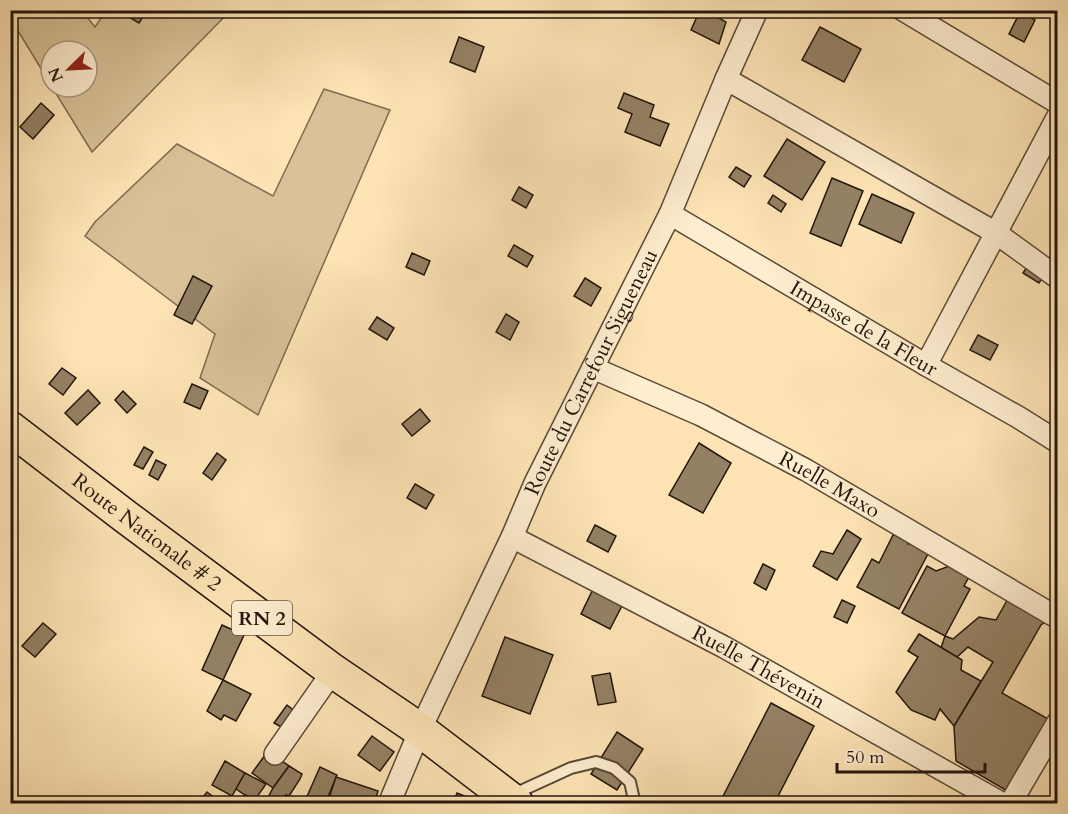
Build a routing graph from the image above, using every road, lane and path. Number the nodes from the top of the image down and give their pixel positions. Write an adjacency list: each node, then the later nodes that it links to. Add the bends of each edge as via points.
1 (757, 10): 3 (street, Route du Carrefour Sigueneau)
2 (903, 10): 4 (street)
3 (726, 79): 6 (street, Route du Carrefour Sigueneau); 7 (street)
4 (1058, 103)
5 (1058, 116): 7 (street)
6 (670, 214): 9 (street, Impasse de la Fleur); 10 (street, Route du Carrefour Sigueneau)
7 (996, 233): 8 (street); 9 (street)
8 (1058, 278)
9 (926, 365): 12 (street, Impasse de la Fleur)
10 (593, 368): 13 (street, Route du Carrefour Sigueneau); 14 (street, Ruelle Maxo, via 701,415 806,470)
11 (10, 428): 15 (main road, Route Nationale # 2 / RN 2)
12 (1058, 442)
13 (512, 537): 17 (street, Route du Carrefour Sigueneau); 22 (street, Ruelle Thévenin, via 724,646)
14 (1058, 618)
15 (333, 671): 17 (main road, Route Nationale # 2 / RN 2); 18 (street)
16 (1058, 722): 23 (street)
17 (420, 730): 19 (main road, Route Nationale # 2 / RN 2); 20 (street, Route du Carrefour Sigueneau)
18 (275, 754)
19 (510, 801): 21 (lane, via 571,768 596,762 614,768 630,782)
20 (389, 804)
21 (635, 804)
22 (1003, 804)
23 (1010, 804)

